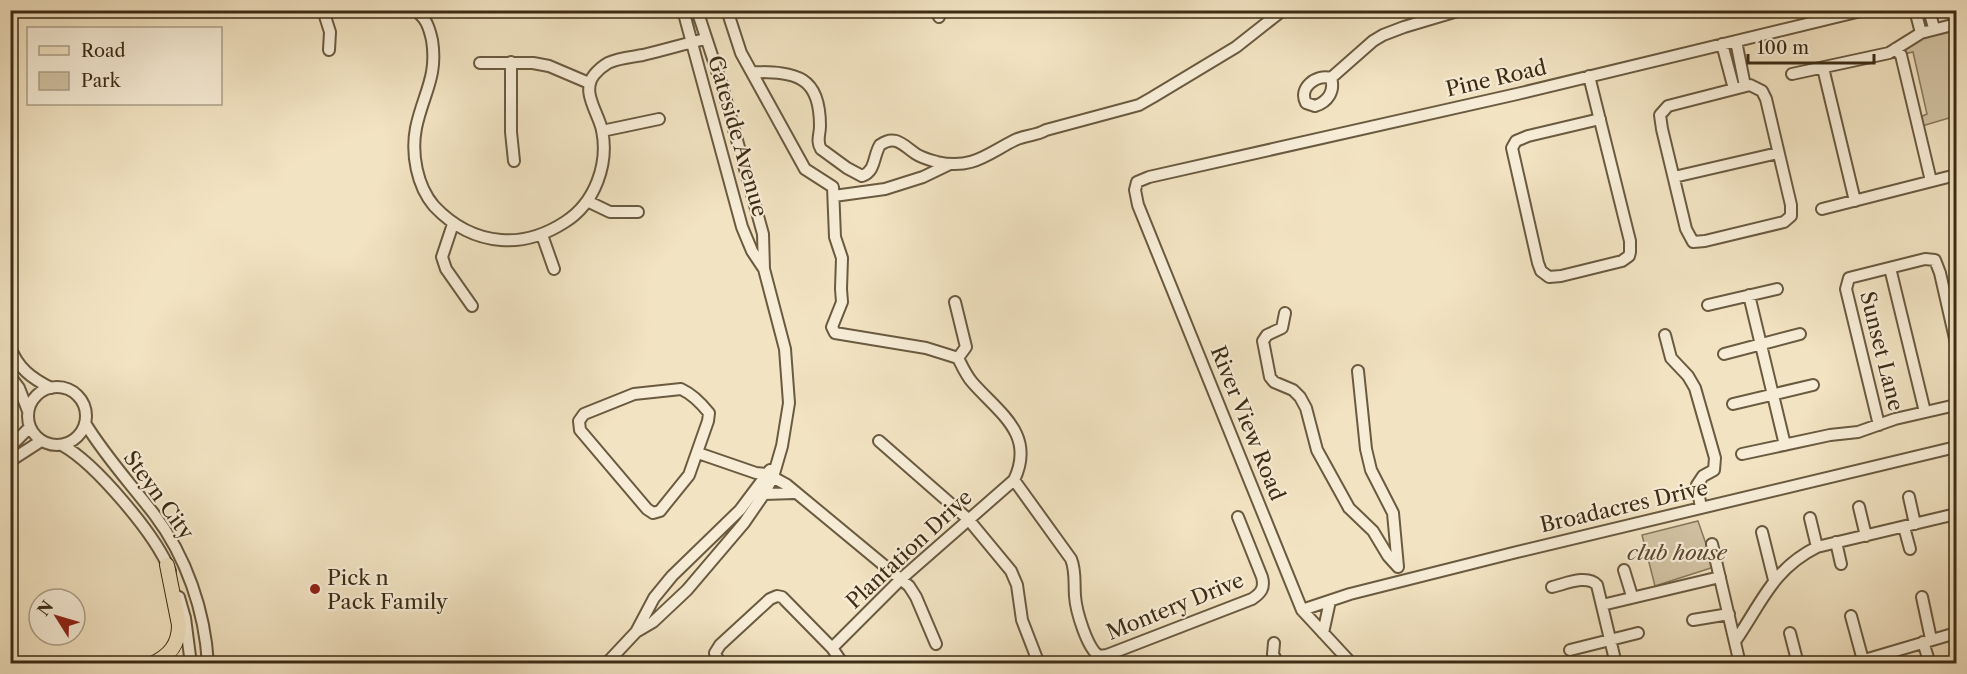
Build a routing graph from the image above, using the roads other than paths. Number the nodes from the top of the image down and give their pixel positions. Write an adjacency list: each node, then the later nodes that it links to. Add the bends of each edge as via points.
1 (324, 10): 19 (street, via 330,32)
2 (414, 10): 44 (street, via 428,26 434,65 416,130 419,178 430,201)
3 (682, 10): 16 (street, Gateside Avenue)
4 (697, 10): 14 (street, Gateside Avenue)
5 (727, 10): 23 (street, via 741,53)
6 (1282, 10): 34 (street, via 1227,53 1139,105 1018,138 977,161)
7 (1461, 10): 26 (street, via 1383,35)
8 (1865, 10): 15 (street, Pine Road)
9 (1915, 10): 13 (street)
10 (1929, 10): 12 (street)
11 (1956, 24): 12 (street)
12 (1934, 28): 13 (street)
13 (1921, 33): 18 (street)
14 (705, 39): 16 (street); 48 (street, Gateside Avenue, via 760,221)
15 (1736, 41): 17 (street, Pine Road); 28 (street)
16 (691, 42): 27 (street, via 609,62); 48 (street, Gateside Avenue, via 742,226)
17 (1722, 44): 25 (street, Pine Road); 28 (street)
18 (1896, 49): 22 (street); 37 (street, via 1901,55)
19 (329, 50)
20 (511, 62): 21 (street); 27 (street, via 549,66); 33 (street)
21 (480, 63)
22 (1823, 68): 24 (street); 41 (street)
23 (752, 72): 34 (street, via 776,72 811,86 818,97 821,149 855,173 866,175 877,149 891,140 898,140 923,158); 39 (street, via 805,169 833,187)
24 (1792, 74)
25 (1589, 76): 30 (street); 38 (street, Pine Road)
26 (1330, 78)
27 (589, 83): 31 (street, via 588,91)
28 (1739, 88): 32 (street, via 1755,86 1764,94); 36 (street, via 1674,104 1662,111 1659,119)
29 (659, 119): 31 (street)
30 (1600, 119): 30 (street, via 1623,208 1629,256 1622,261 1549,277 1538,263 1512,148 1520,138)
31 (602, 131): 40 (street, via 600,175)
32 (1778, 153): 36 (street); 36 (street, via 1791,205 1790,218 1705,242 1694,242 1687,234)
33 (514, 161)
34 (950, 164): 39 (street, via 885,189)
35 (1956, 175): 37 (street)
36 (1674, 177)
37 (1931, 181): 41 (street)
38 (1137, 182): 114 (street, River View Road, via 1138,205)
39 (834, 196): 61 (street, via 835,237 842,258 842,302 832,327 835,333 926,348)
40 (587, 201): 43 (street, via 610,212); 45 (street, via 569,220)
41 (1855, 201): 42 (street)
42 (1822, 209)
43 (638, 212)
44 (453, 224): 45 (street, via 495,240); 53 (street, via 442,257)
45 (542, 235): 47 (street)
46 (1890, 268): 57 (street, Sunset Lane, via 1935,260); 70 (street); 72 (street, Sunset Lane, via 1853,276 1846,284)
47 (554, 269)
48 (764, 269): 83 (street, Gateside Avenue, via 783,338 789,386 786,426)
49 (1777, 289): 50 (street)
50 (1749, 295): 52 (street); 58 (street)
51 (955, 302): 61 (street, via 966,347)
52 (1708, 305)
53 (472, 306)
54 (1285, 313): 103 (street, via 1282,328 1267,335 1263,346 1268,373 1272,380 1298,394 1317,450 1350,510 1373,531)
55 (1665, 334): 89 (street, via 1673,362 1695,388 1715,458 1714,470 1697,485)
56 (1800, 334): 58 (street)
57 (1956, 343)
58 (1761, 344): 60 (street); 66 (street)
59 (10, 347): 65 (street, via 19,365)
60 (1724, 354)
61 (958, 358): 84 (street, via 970,380 1013,426 1022,457)
62 (1358, 371): 103 (street, via 1366,449 1372,473 1393,513)
63 (10, 376): 69 (street)
64 (1814, 385): 66 (street)
65 (51, 388): 69 (street, via 38,394); 71 (street, via 60,387 77,396 86,413)
66 (1773, 394): 67 (street); 77 (street)
67 (1733, 404)
68 (1956, 405): 70 (street, Sunset Lane)
69 (28, 411): 73 (street)
70 (1924, 412): 72 (street, Sunset Lane)
71 (85, 423): 76 (street, via 77,437); 133 (street, Steyn City, via 106,456 155,515 180,556 199,610)
72 (1879, 425): 77 (street)
73 (30, 427): 74 (street); 78 (street)
74 (41, 441): 76 (street); 82 (street)
75 (879, 441): 93 (street)
76 (62, 445): 102 (street, Steyn City, via 84,461 142,524)
77 (1785, 445): 81 (street)
78 (10, 447)
79 (1956, 447): 89 (street, Broadacres Drive)
80 (698, 453): 80 (street, via 689,475 660,511 653,513 580,430 579,422 584,414 634,394 681,389 709,413); 83 (street, via 756,473)
81 (1742, 454)
82 (10, 461)
83 (772, 472): 85 (street); 86 (street, Gateside Avenue); 118 (street, Gateside Avenue, via 740,510 672,576 654,598)
84 (1014, 480): 91 (street, Montery Drive, via 1071,559 1077,607 1091,648 1099,656 1259,595 1264,585 1262,577); 93 (street, Plantation Drive)
85 (794, 493): 86 (street); 106 (street)
86 (764, 494): 118 (street, Gateside Avenue, via 687,590 653,622)
87 (1909, 497): 94 (street)
88 (1859, 507): 96 (street)
89 (1701, 508): 108 (street, Broadacres Drive)
90 (1956, 514): 94 (street)
91 (1238, 517)
92 (1810, 518): 99 (street)
93 (968, 519): 106 (street, Plantation Drive); 137 (street, via 1015,578 1022,620)
94 (1909, 525): 96 (street); 100 (street)
95 (1762, 532): 107 (street)
96 (1866, 536): 97 (street)
97 (1836, 542): 99 (street); 101 (street)
98 (1712, 544): 105 (street)
99 (1817, 547): 107 (street)
100 (1910, 549)
101 (1841, 564)
102 (167, 565): 131 (main road, via 179,634 170,652); 132 (street, Steyn City, via 185,618)
103 (1398, 567): 108 (street)
104 (1624, 570): 110 (street)
105 (1720, 577): 110 (street); 115 (street)
106 (901, 579): 127 (street, via 912,590); 128 (street, Plantation Drive)
107 (1774, 580): 124 (street)
108 (1405, 581): 112 (street, Broadacres Drive)
109 (1552, 587): 113 (street, via 1592,580 1599,587)
110 (1632, 597): 113 (street)
111 (1922, 597): 125 (street)
112 (1330, 601): 114 (street, Broadacres Drive); 119 (street)
113 (1602, 605): 123 (street)
114 (1302, 610): 119 (street, River View Road)
115 (1729, 614): 117 (street); 124 (street)
116 (1851, 616): 130 (street)
117 (1693, 620)
118 (636, 632): 134 (street, Gateside Avenue)
119 (1323, 633): 139 (street, River View Road)
120 (1638, 633): 123 (street)
121 (1790, 633): 142 (street)
122 (1956, 633): 125 (street)
123 (1611, 640): 129 (street); 140 (street)
124 (1736, 640): 141 (street)
125 (1927, 640): 130 (street); 144 (street)
126 (1274, 643): 138 (street, via 1273,654)
127 (936, 644)
128 (831, 648): 135 (street, via 777,596 720,645 716,653); 136 (street)
129 (1570, 650)
130 (1863, 662): 143 (street)
131 (152, 663)
132 (191, 663)
133 (208, 663)
134 (606, 663)
135 (720, 663)
136 (843, 663)
137 (1039, 663)
138 (1278, 663)
139 (1352, 663)
140 (1616, 663)
141 (1740, 663)
142 (1798, 663)
143 (1851, 663)
144 (1930, 663)

